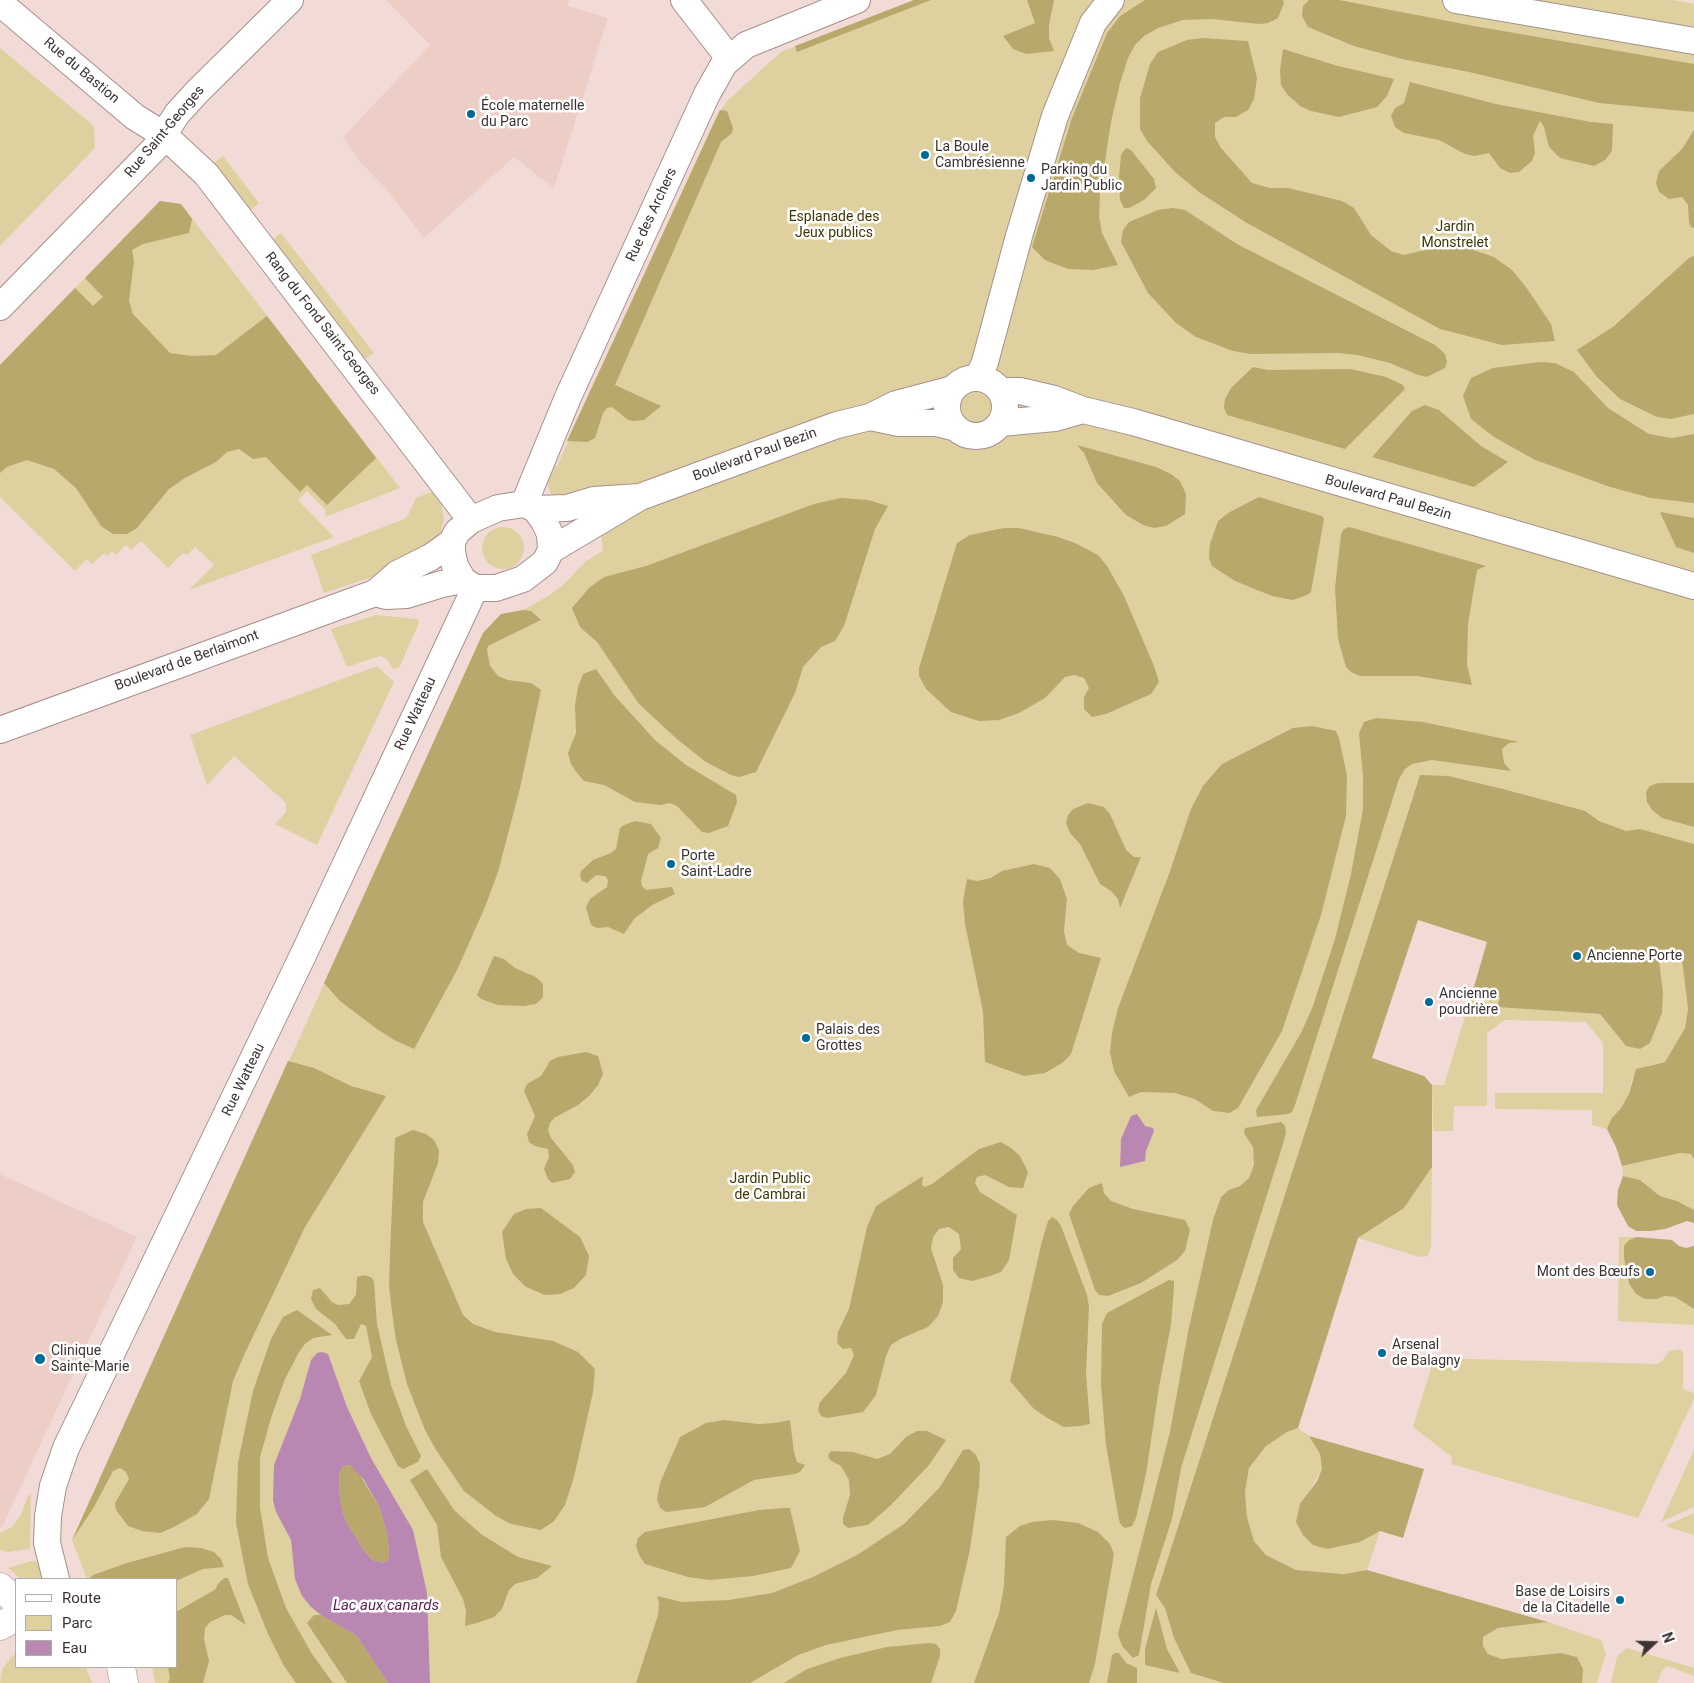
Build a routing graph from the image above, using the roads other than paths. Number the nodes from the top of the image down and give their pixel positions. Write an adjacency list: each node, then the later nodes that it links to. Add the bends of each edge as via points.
1 (290, 0): 9 (street, Rue Saint-Georges, via 177,114)
2 (684, 0): 8 (street)
3 (857, 0): 8 (street, Rue des Archers, via 746,45)
4 (1111, 0): 11 (street, via 1093,23 1055,116 985,362)
5 (1456, 0): 7 (street)
6 (0, 3): 9 (street, Rue du Bastion, via 136,117)
7 (1694, 40)
8 (729, 58): 18 (street, Rue des Archers, via 707,94 568,397)
9 (164, 135): 10 (street, Rue Saint-Georges, via 143,162); 19 (street, Rang du Fond Saint-Georges, via 210,180)
10 (0, 307)
11 (989, 384): 12 (street, via 964,380); 13 (street, Boulevard Paul Bezin, via 1054,399); 15 (street, via 1005,410)
12 (953, 389): 14 (street, Boulevard Paul Bezin, via 896,404); 16 (street, via 947,409)
13 (1083, 410): 15 (street, Boulevard Paul Bezin, via 1054,418); 23 (street, Boulevard Paul Bezin)
14 (870, 417): 16 (street, Boulevard Paul Bezin); 17 (street, Boulevard Paul Bezin, via 837,425)
15 (1000, 423): 16 (street, via 990,432 977,436)
16 (956, 428)
17 (640, 497): 18 (street, Boulevard Paul Bezin, via 594,500 567,508); 21 (street, Boulevard Paul Bezin)
18 (530, 507): 19 (street, via 498,508); 21 (street, via 544,521 550,534)
19 (471, 520): 20 (street, via 456,532)
20 (452, 542): 22 (street, via 456,566); 24 (street, Boulevard de Berlaimont, via 431,558 397,574)
21 (551, 550): 22 (street, via 545,562 523,579 496,588)
22 (469, 584): 24 (street, Boulevard de Berlaimont, via 442,584 406,595); 26 (street, Rue Watteau, via 304,954 66,1448 53,1486 47,1524 49,1558)
23 (1694, 586)
24 (375, 593): 25 (street, Boulevard de Berlaimont)
25 (0, 730)
26 (56, 1578)
27 (0, 1587): 28 (main road)
28 (15, 1600)
29 (15, 1618): 30 (main road)
30 (0, 1626)
31 (121, 1668): 32 (main road)
32 (124, 1683)

